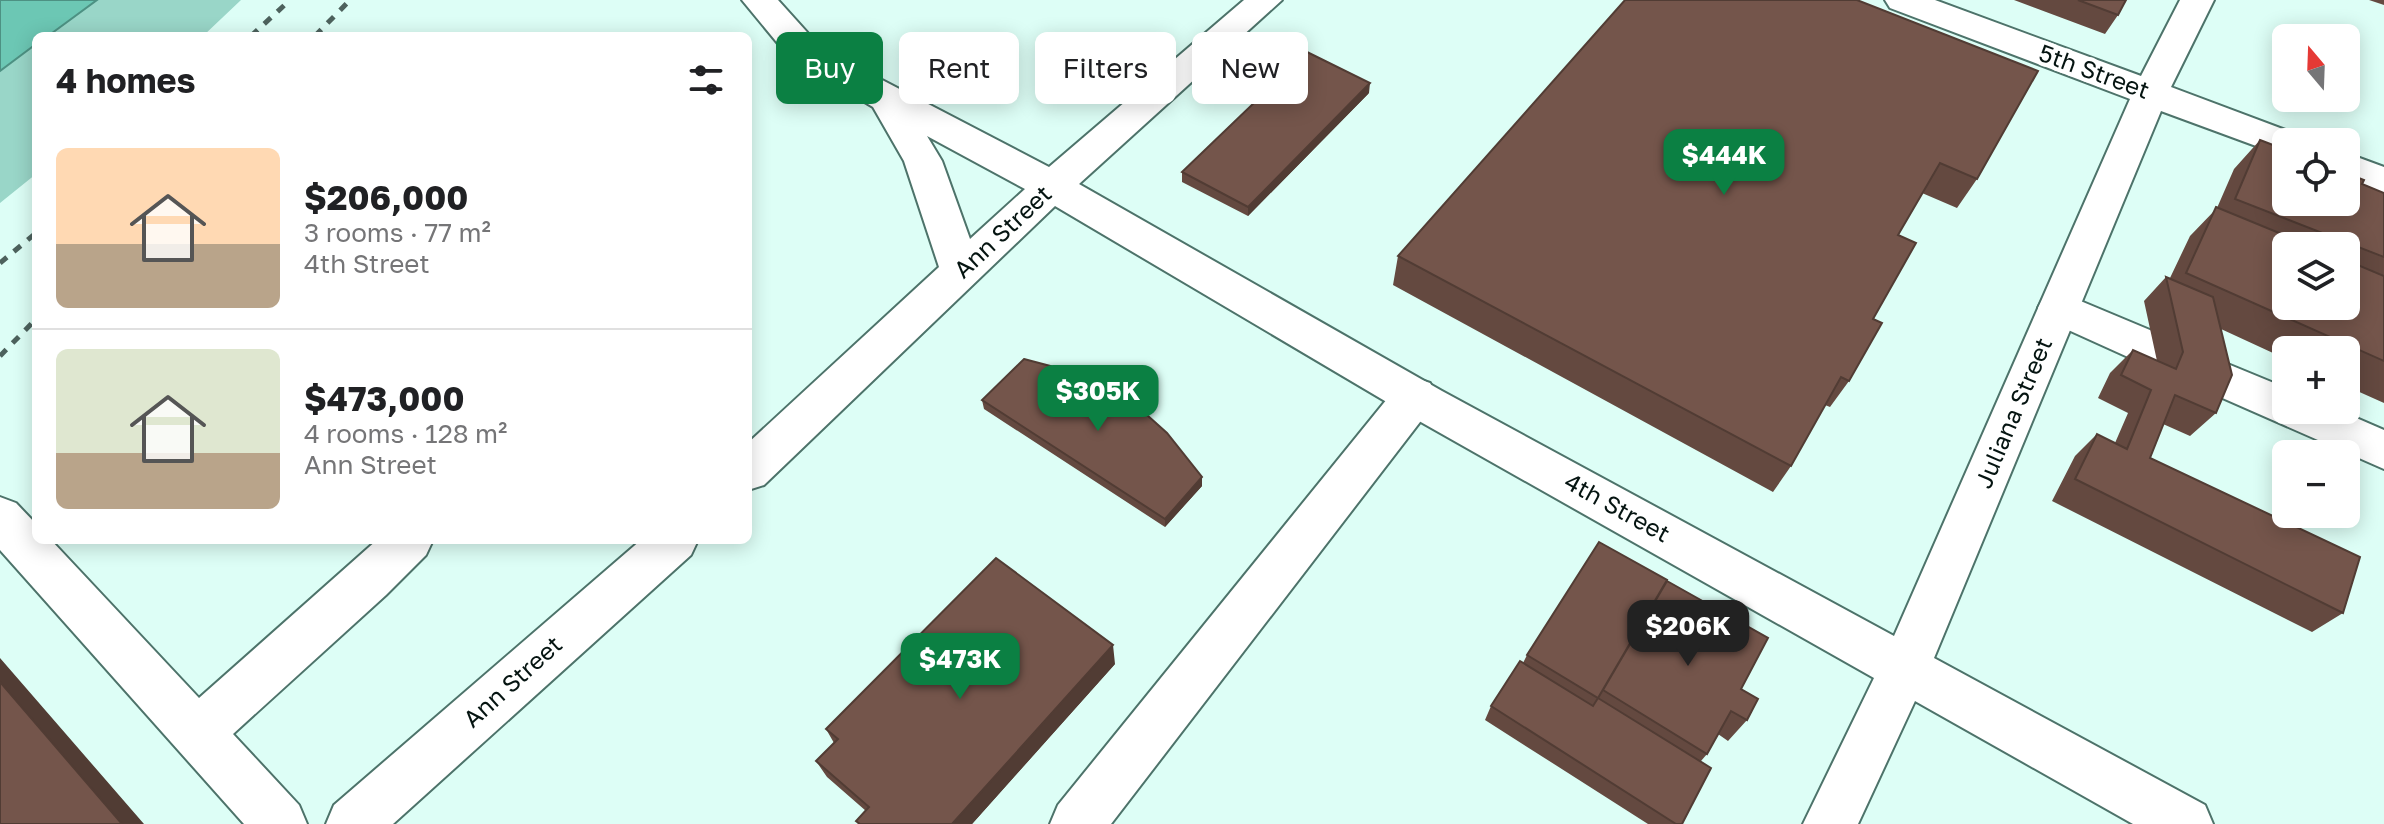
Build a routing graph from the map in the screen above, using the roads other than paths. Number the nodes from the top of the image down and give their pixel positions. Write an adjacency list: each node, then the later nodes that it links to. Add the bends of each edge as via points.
1 (759, 0): 6 (main road, 4th Street, via 802,49)
2 (1265, 0): 10 (main road, Ann Street)
3 (1902, 0): 5 (main road, 5th Street)
4 (2197, 0): 5 (main road, Juliana Street)
5 (2151, 92): 7 (main road, 5th Street); 12 (main road, Juliana Street)
6 (887, 99): 10 (main road, 4th Street); 11 (main road, via 923,161)
7 (2272, 139)
8 (2360, 173): 9 (main road)
9 (2384, 182)
10 (1052, 186): 11 (main road, Ann Street); 15 (main road, 4th Street)
11 (961, 271): 19 (main road, Ann Street)
12 (2059, 308): 13 (main road); 25 (main road, Juliana Street)
13 (2154, 350)
14 (2201, 370): 16 (main road)
15 (1415, 396): 25 (main road, 4th Street); 29 (main road)
16 (2272, 401)
17 (2325, 424): 18 (main road)
18 (2384, 450)
19 (752, 467)
20 (16, 518): 21 (main road)
21 (32, 537)
22 (38, 544): 26 (main road)
23 (405, 544): 26 (main road)
24 (669, 544): 28 (main road, Ann Street)
25 (1906, 666): 30 (main road, Juliana Street); 31 (main road, 4th Street)
26 (196, 733): 27 (main road)
27 (280, 824)
28 (353, 824)
29 (1077, 824)
30 (1830, 824)
31 (2186, 824)

